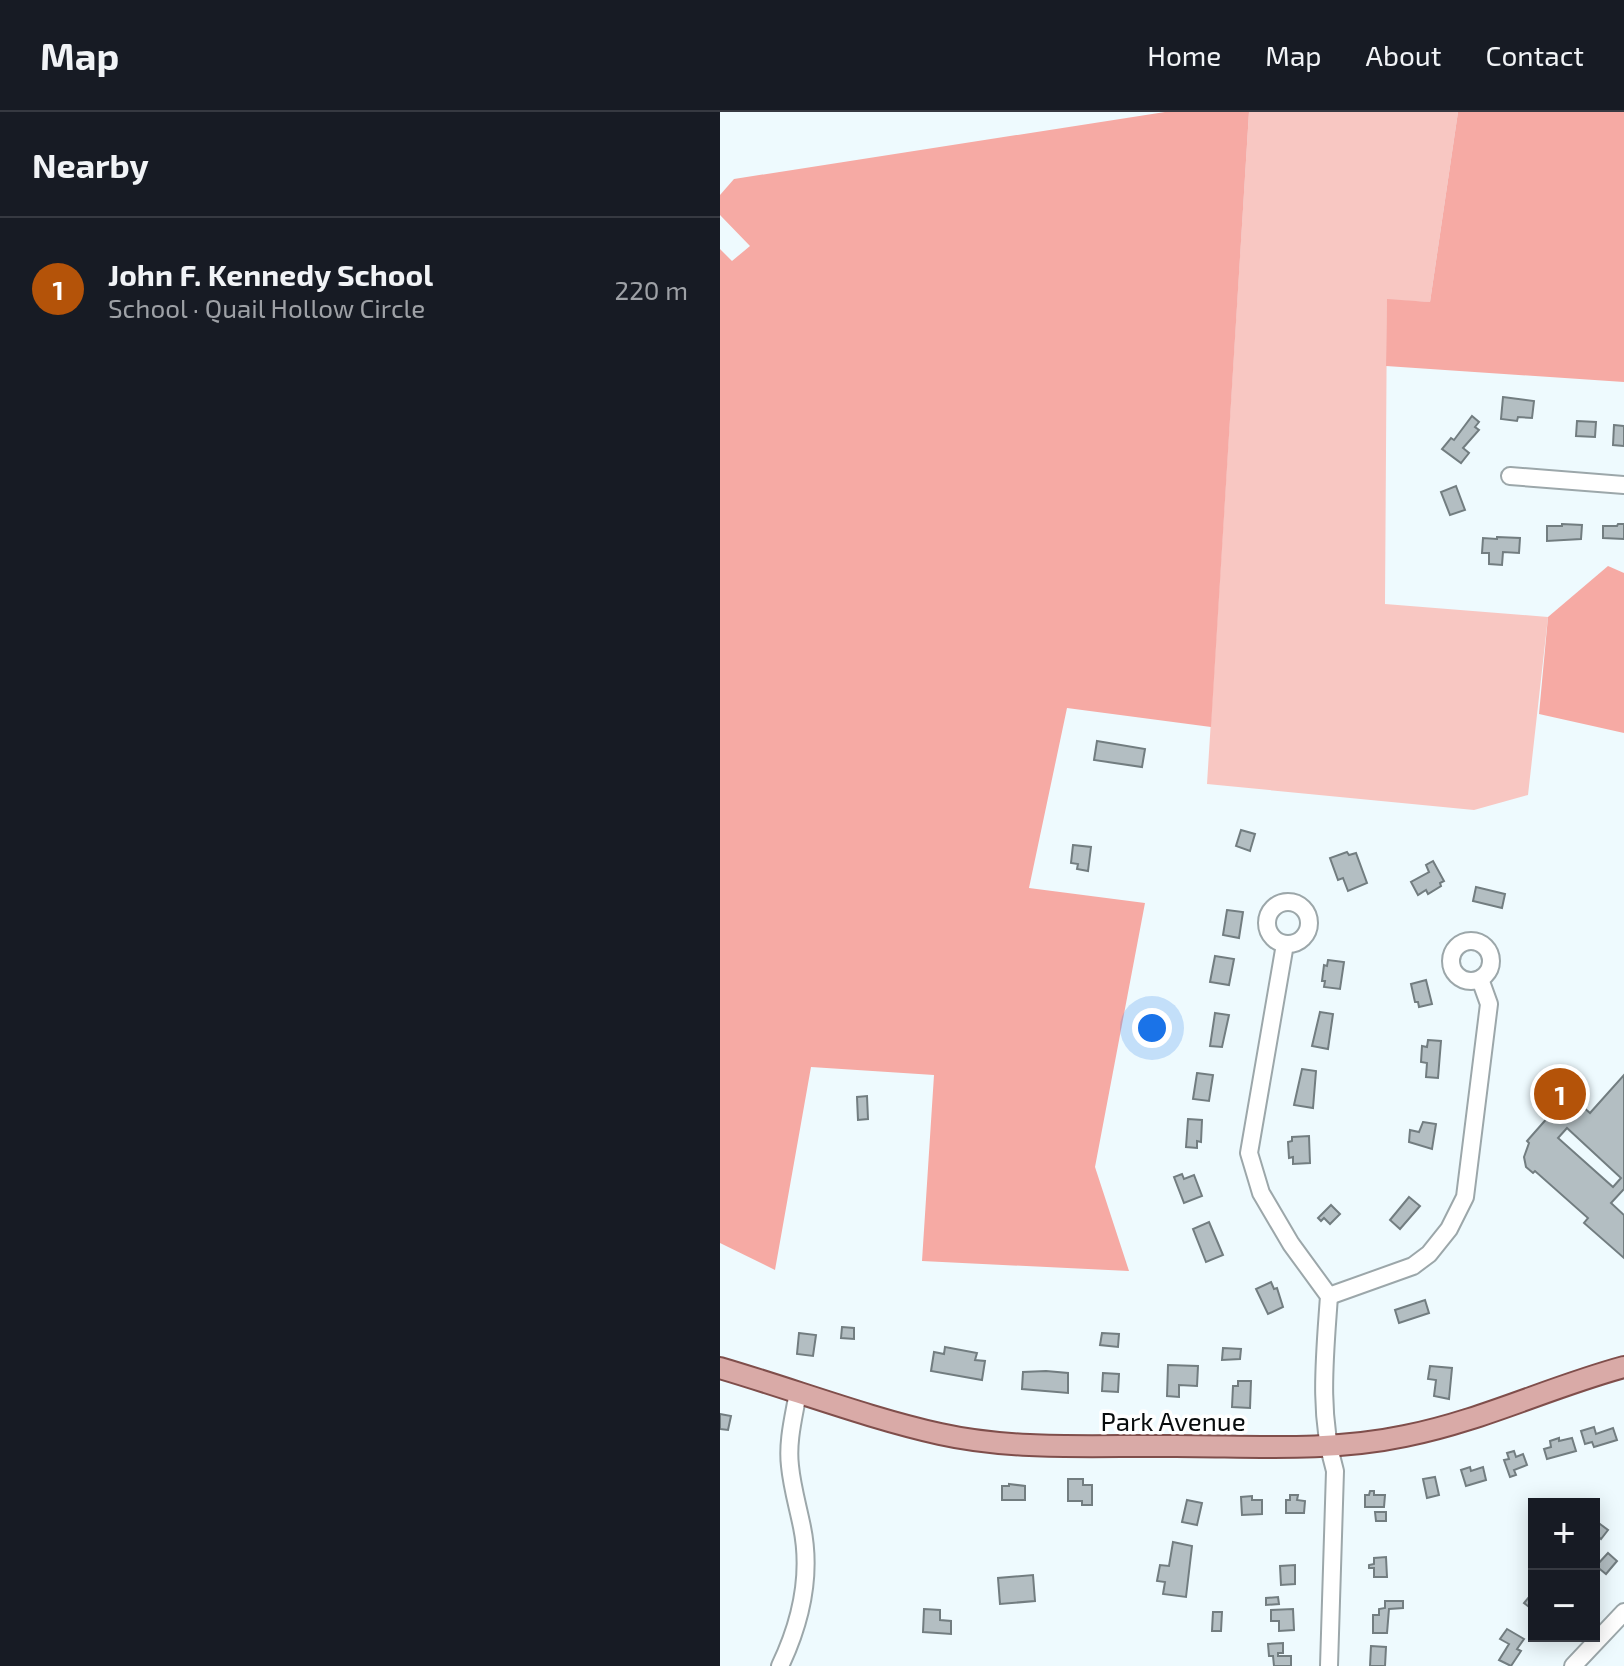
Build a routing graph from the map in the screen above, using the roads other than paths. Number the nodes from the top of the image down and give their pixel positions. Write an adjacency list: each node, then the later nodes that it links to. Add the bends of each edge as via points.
1 (1510, 476): 2 (street)
2 (1624, 485)
3 (1285, 944): 5 (street, via 1249,1153 1261,1193)
4 (1480, 979): 5 (street, via 1489,1004 1465,1197 1449,1229 1413,1266)
5 (1329, 1296): 9 (street, via 1323,1381)
6 (1624, 1367): 9 (main road, Park Avenue, via 1497,1412 1404,1437)
7 (720, 1368): 8 (main road, Park Avenue)
8 (798, 1392): 9 (main road, Park Avenue, via 941,1434 988,1442); 11 (street, via 789,1464 807,1565 794,1637)
9 (1327, 1446): 12 (street, via 1335,1471)
10 (1624, 1612): 13 (street)
11 (780, 1666)
12 (1329, 1666)
13 (1573, 1666)

